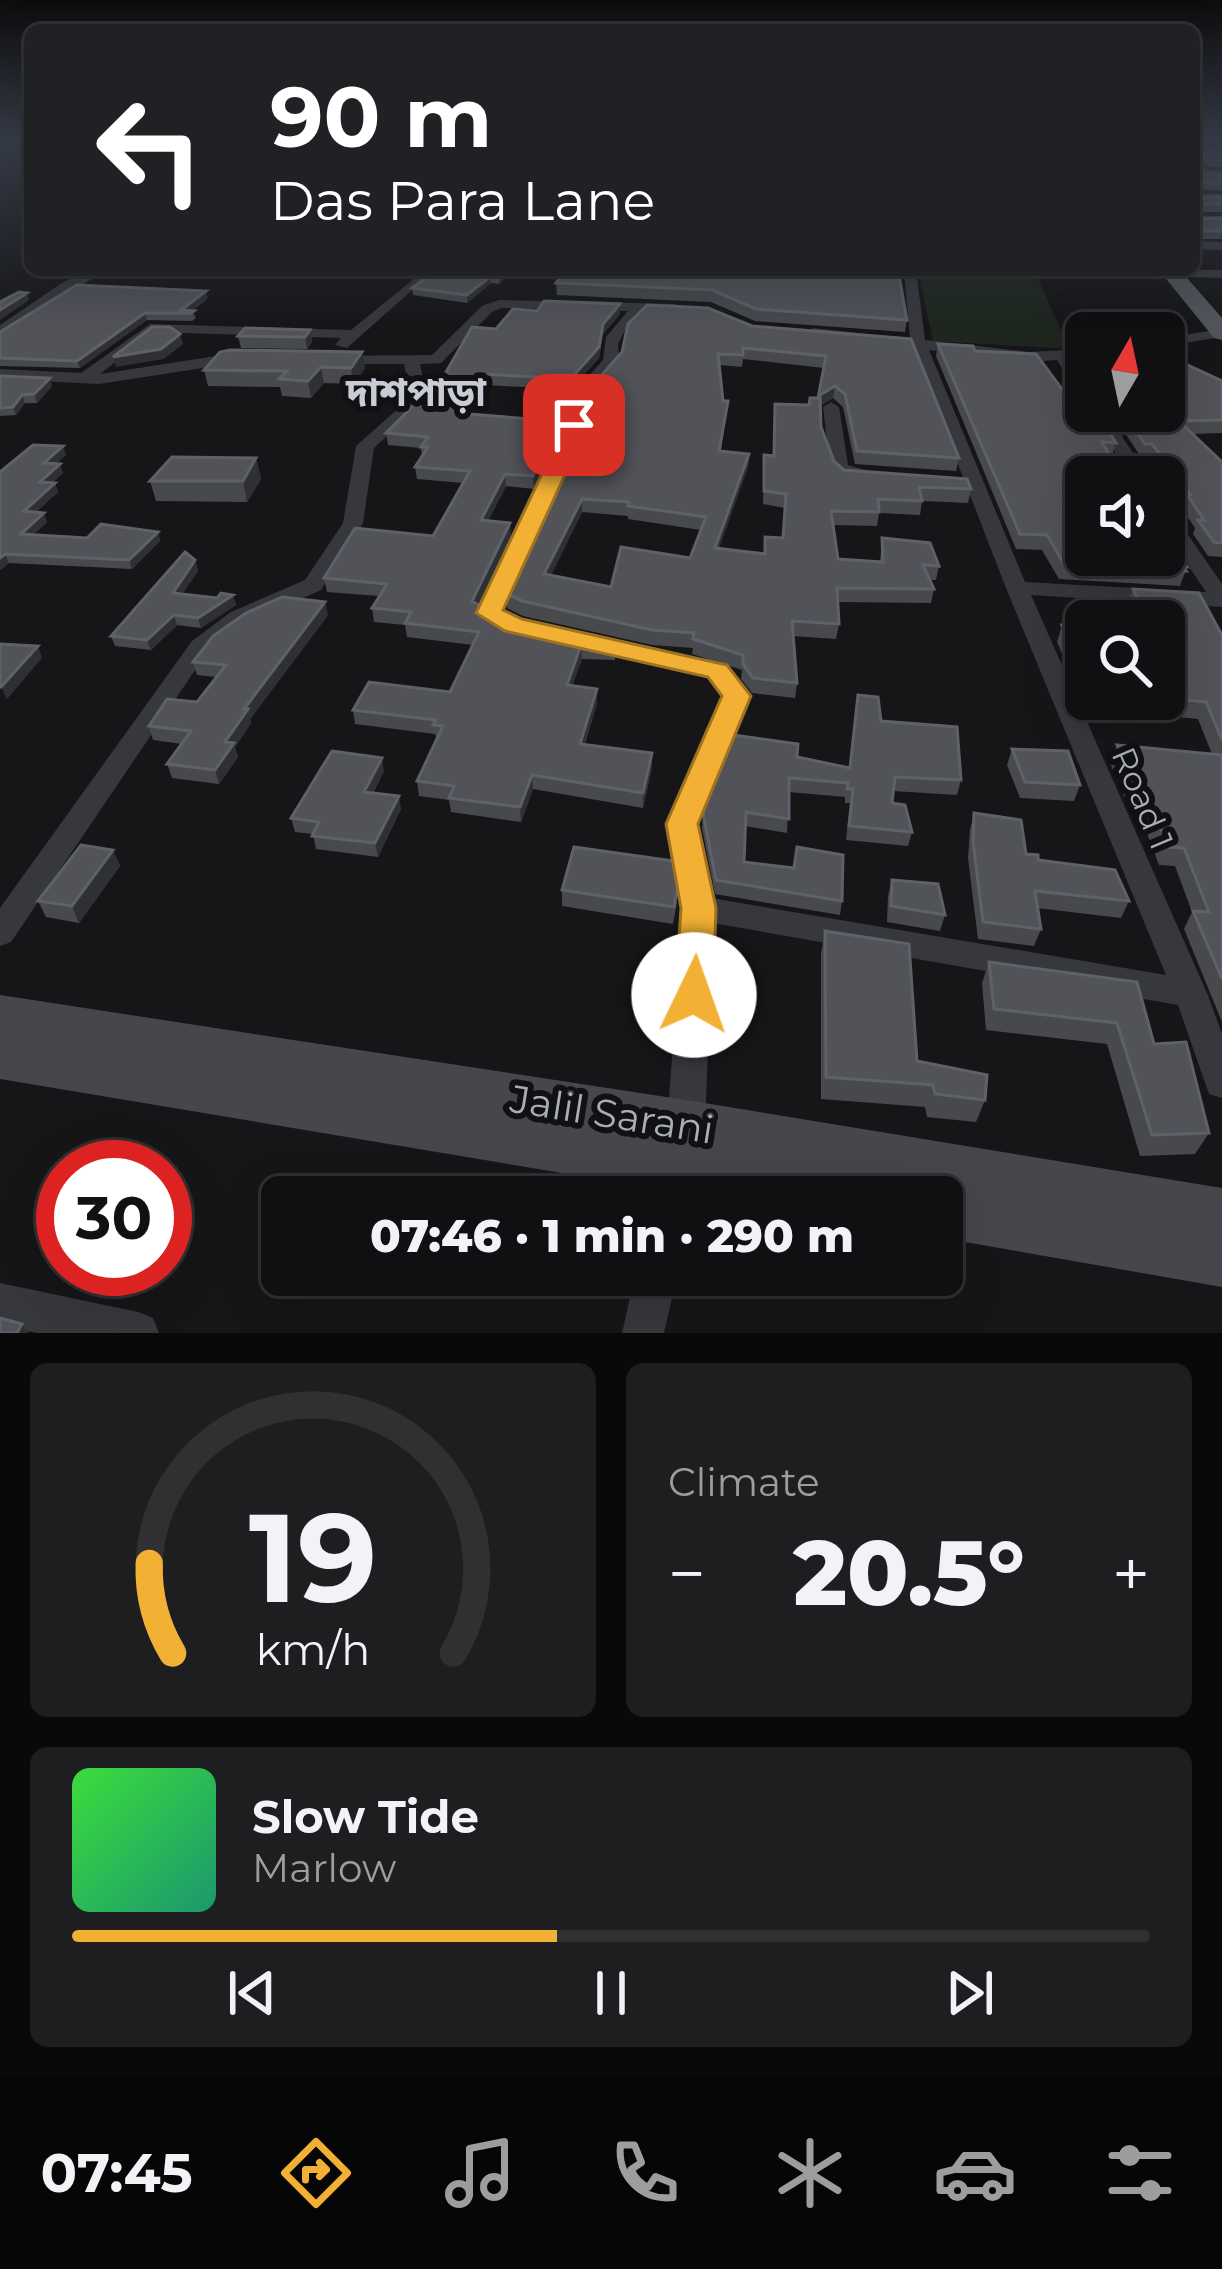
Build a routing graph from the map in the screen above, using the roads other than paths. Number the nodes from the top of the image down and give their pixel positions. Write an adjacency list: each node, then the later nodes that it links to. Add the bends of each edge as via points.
1 (88, 276): 10 (street)
2 (426, 276): 12 (street)
3 (911, 276): 14 (street, Road 1)
4 (1186, 276): 11 (main road)
5 (1188, 276): 8 (main road)
6 (641, 307): 7 (street); 19 (street, via 499,304 436,360); 29 (street, via 616,329 611,361 587,387 489,613 717,670 736,696 682,824)
7 (688, 309)
8 (1222, 309)
9 (797, 331): 14 (street)
10 (0, 332)
11 (1222, 333): 13 (street)
12 (354, 334): 17 (street); 22 (street, via 150,328)
13 (1185, 339)
14 (918, 341): 18 (street); 27 (street, Road 1, via 965,483)
15 (256, 358): 22 (street)
16 (303, 358): 17 (street)
17 (327, 358): 19 (street)
18 (1063, 358): 20 (street)
19 (411, 360): 30 (street, via 409,408 365,446 353,523 313,585 239,617 200,646)
20 (1065, 361)
21 (4, 378): 22 (street)
22 (85, 378)
23 (831, 406): 24 (street, via 839,466)
24 (879, 477)
25 (1185, 539): 26 (street)
26 (1211, 570): 28 (street)
27 (1017, 588): 28 (street); 31 (street, Road 1)
28 (1222, 600)
29 (698, 908): 31 (street); 35 (street)
30 (0, 933)
31 (1190, 993): 34 (street, Road 1)
32 (0, 1017): 35 (main road, Jalil Sarani)
33 (0, 1054): 35 (main road, Jalil Sarani)
34 (1222, 1082)
35 (681, 1162): 36 (main road, Jalil Sarani); 38 (main road, Jalil Sarani)
36 (761, 1176)
37 (963, 1212): 39 (main road)
38 (1222, 1218)
39 (1222, 1256)
40 (651, 1296): 43 (street)
41 (0, 1304): 42 (street)
42 (138, 1333)
43 (643, 1333)

